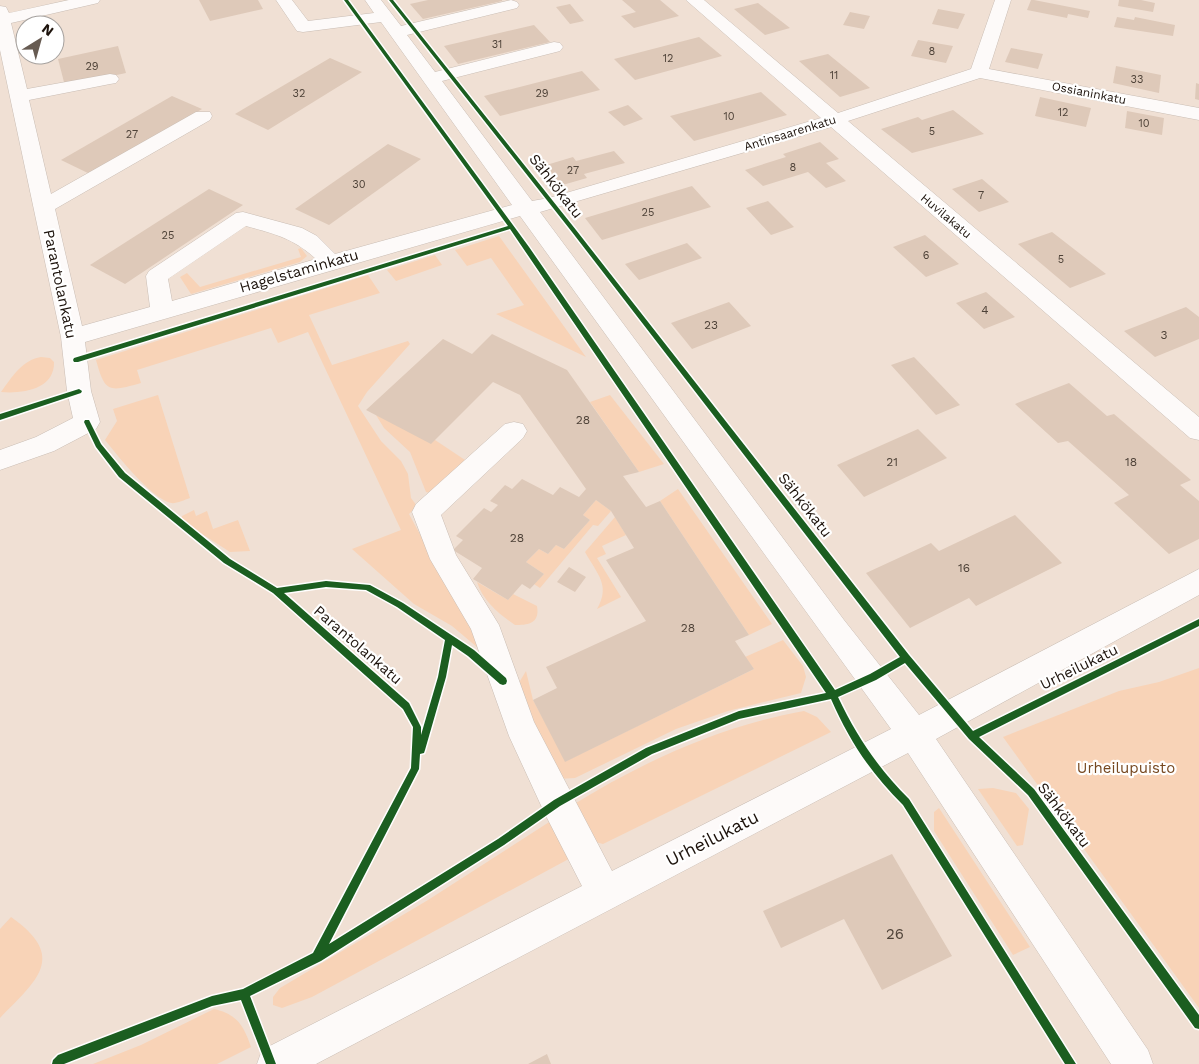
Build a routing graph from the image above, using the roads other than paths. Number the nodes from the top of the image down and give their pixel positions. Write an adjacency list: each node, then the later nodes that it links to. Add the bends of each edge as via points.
1 (92, 0): 7 (street)
2 (284, 0): 8 (street, via 303,27)
3 (373, 0): 8 (street)
4 (694, 0): 17 (street, Huvilakatu)
5 (1003, 0): 11 (street)
6 (511, 5): 9 (street)
7 (1, 16): 14 (street, Parantolankatu)
8 (385, 17): 9 (street)
9 (397, 32): 12 (street)
10 (554, 47): 12 (street)
11 (979, 72): 15 (street, Ossianinkatu); 17 (street, Antinsaarenkatu)
12 (431, 78): 19 (street)
13 (110, 79): 14 (street)
14 (20, 96): 18 (street, Parantolankatu)
15 (1199, 114)
16 (203, 116): 18 (street)
17 (834, 120): 19 (street, Antinsaarenkatu, via 552,204); 24 (street, Huvilakatu)
18 (44, 207): 22 (street, Parantolankatu)
19 (527, 208): 20 (street, Hagelstaminkatu); 27 (street)
20 (331, 262): 21 (street, Hagelstaminkatu); 21 (street, via 309,241 295,233 243,218 157,276)
21 (162, 311): 22 (street, Hagelstaminkatu)
22 (72, 337): 25 (street, Parantolankatu, via 87,422 45,444)
23 (514, 431): 28 (street, via 426,512 444,559 484,625 520,726)
24 (1199, 431)
25 (0, 460)
26 (1199, 581): 27 (street, Urheilukatu)
27 (914, 734): 28 (street, Urheilukatu); 30 (street)
28 (605, 893): 29 (street, Urheilukatu)
29 (276, 1064)
30 (1134, 1064)

